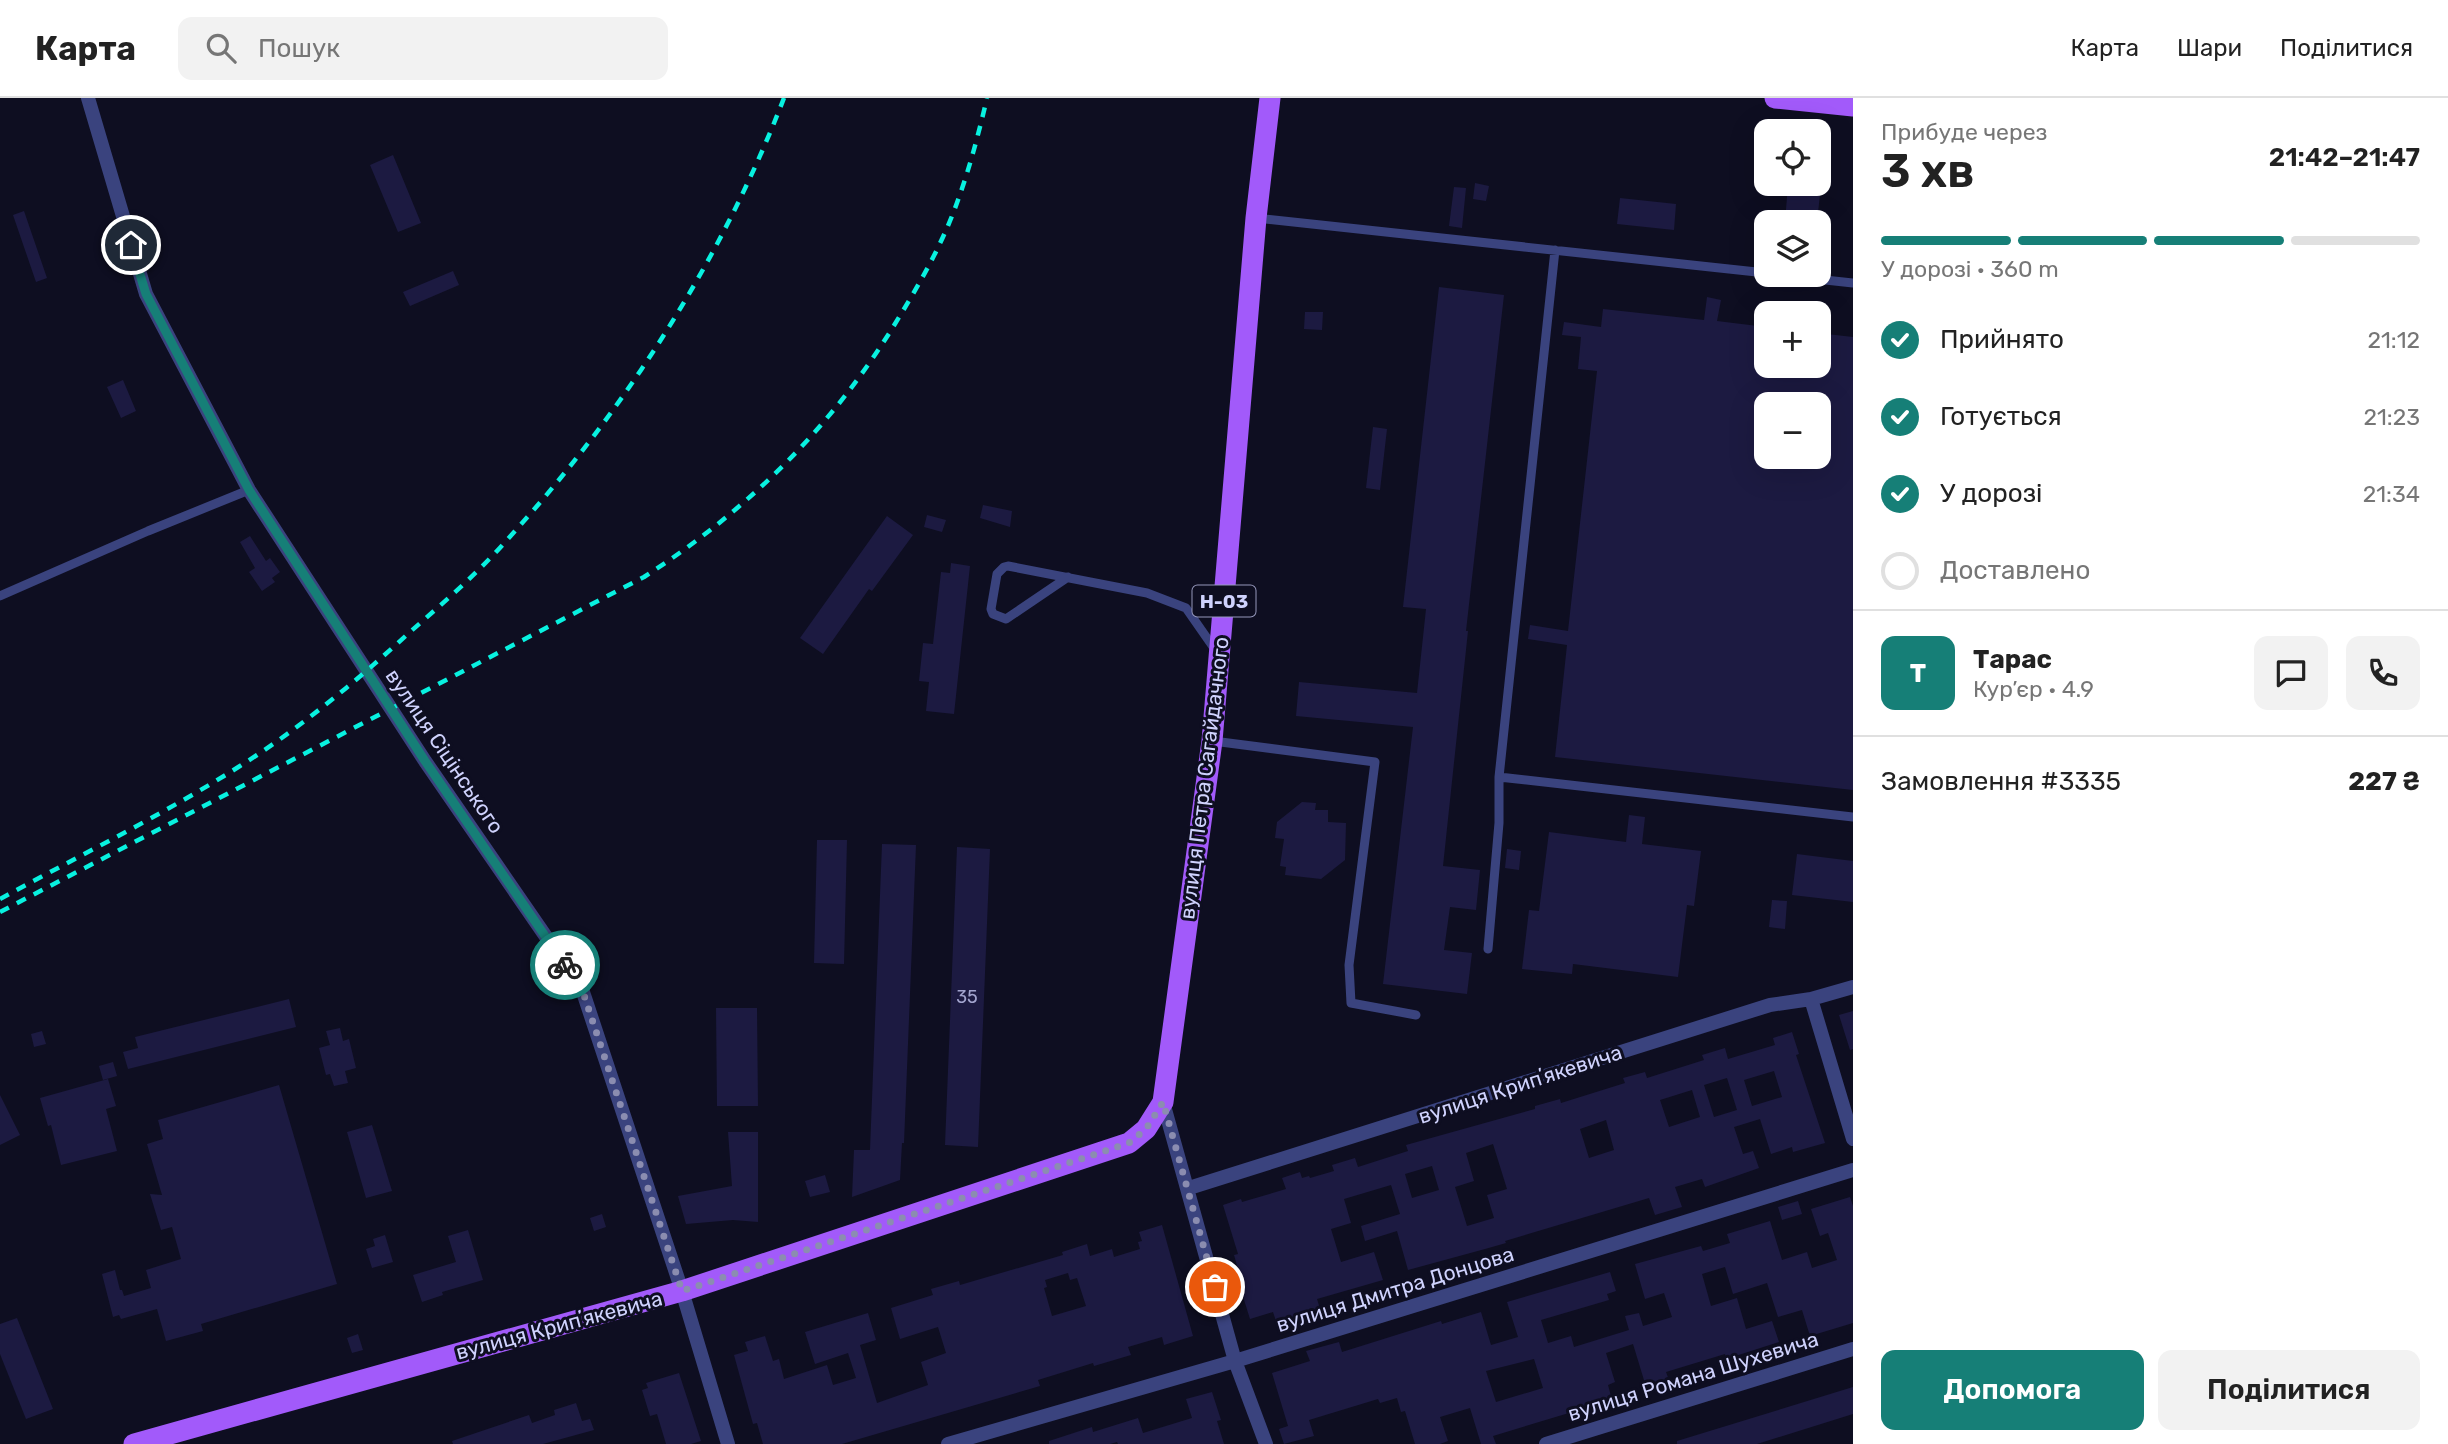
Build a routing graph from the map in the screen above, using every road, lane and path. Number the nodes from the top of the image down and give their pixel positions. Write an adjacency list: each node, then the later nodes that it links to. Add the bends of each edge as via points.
1 (88, 98): 10 (street, вулиця Сіцінського, via 146,294)
2 (1270, 98): 5 (main road, вулиця Петра Сагайдачного / Н-03)
3 (1775, 98): 4 (main road)
4 (1853, 106)
5 (1256, 218): 6 (lane); 13 (main road, вулиця Петра Сагайдачного / Н-03)
6 (1555, 250): 7 (lane); 15 (lane)
7 (1754, 272)
8 (1831, 281): 9 (lane)
9 (1853, 283)
10 (249, 490): 12 (lane); 25 (street, вулиця Сіцінського, via 425,761 582,989)
11 (1068, 578): 11 (lane, via 1004,567 997,574 993,614 1006,619); 13 (lane, via 1147,593 1186,608)
12 (0, 596)
13 (1219, 656): 14 (main road, вулиця Петра Сагайдачного / Н-03)
14 (1212, 741): 20 (lane, via 1375,762 1349,965 1351,1003); 21 (main road, вулиця Петра Сагайдачного / Н-03)
15 (1499, 777): 16 (lane); 17 (lane)
16 (1853, 817)
17 (1488, 949)
18 (1853, 986): 19 (street, вулиця Крипʼякевича)
19 (1811, 999): 22 (street); 24 (street, вулиця Крипʼякевича, via 1770,1004)
20 (1416, 1015)
21 (1163, 1102): 24 (street, вулиця Петра Сагайдачного); 25 (main road, вулиця Крипʼякевича / Н-03, via 1146,1129 1129,1143)
22 (1853, 1139)
23 (1853, 1170): 27 (street, вулиця Дмитра Донцова)
24 (1188, 1188): 27 (street, вулиця Петра Сагайдачного)
25 (682, 1291): 28 (main road, вулиця Крипʼякевича / Н-03); 29 (street, вулиця Сіцінського)
26 (1853, 1349): 32 (street, вулиця Романа Шухевича)
27 (1235, 1361): 30 (street, вулиця Дмитра Донцова); 31 (street, вулиця Петра Сагайдачного)
28 (134, 1444)
29 (728, 1444)
30 (948, 1444)
31 (1265, 1444)
32 (1546, 1444)

